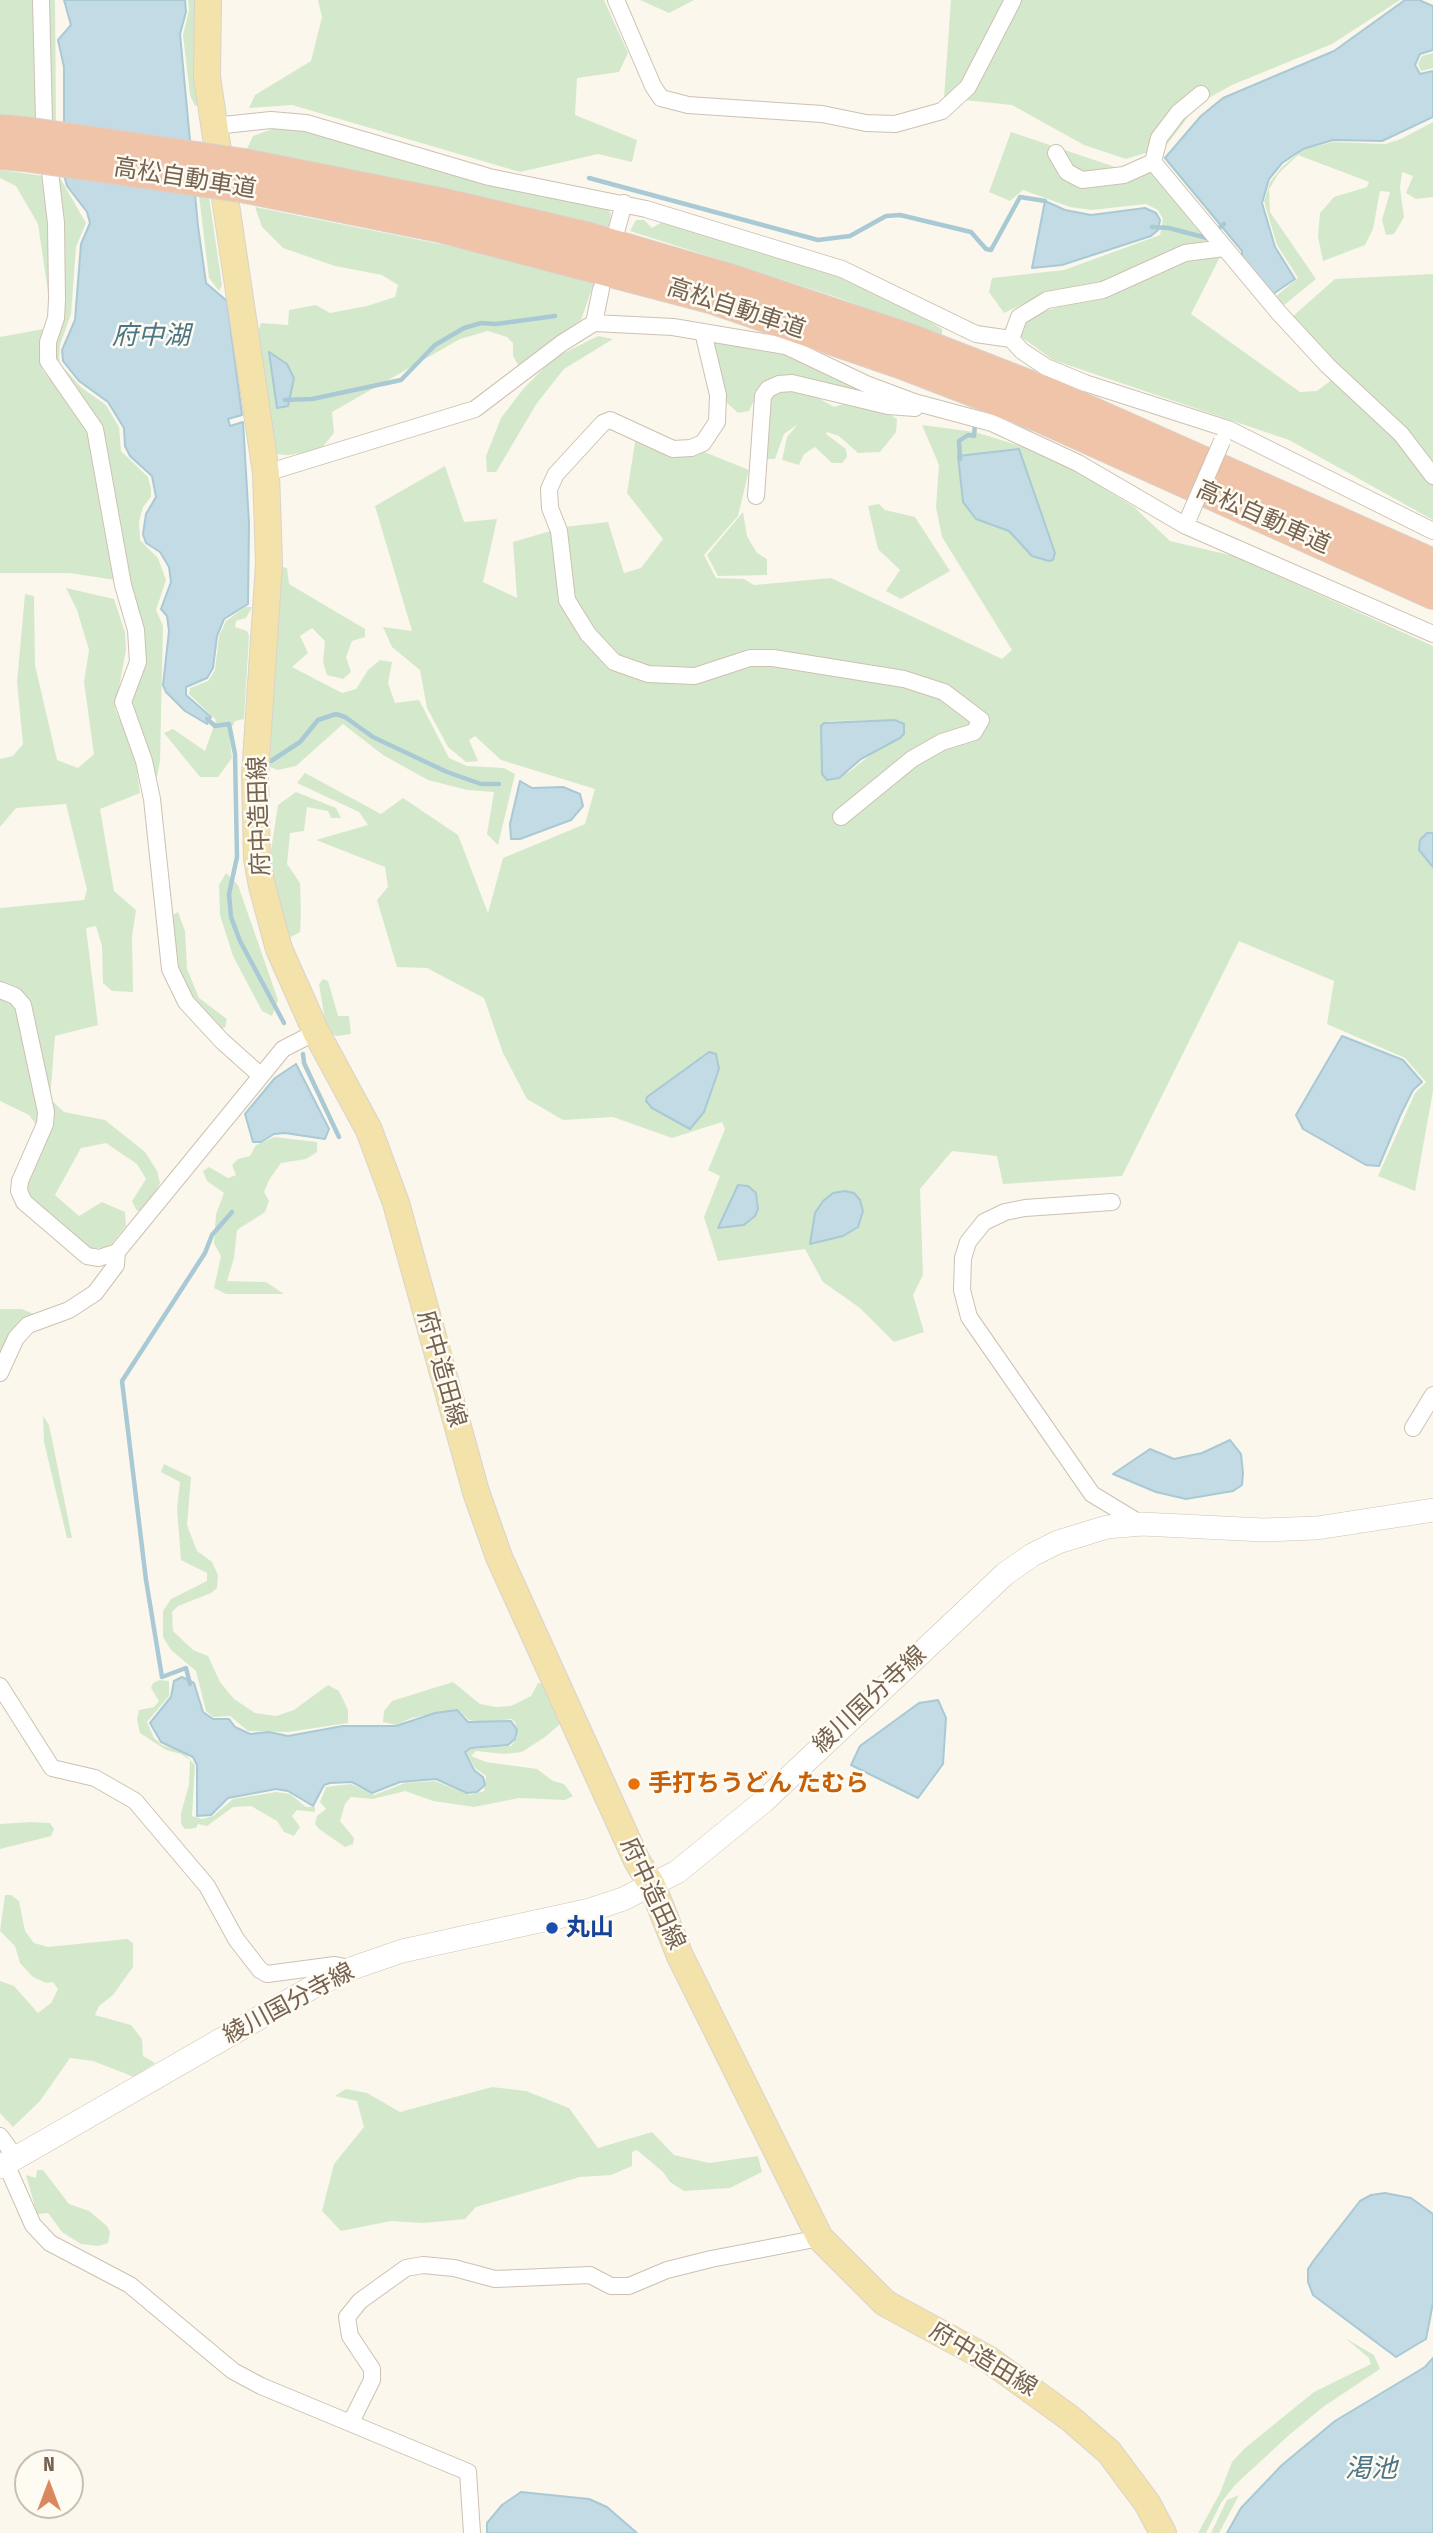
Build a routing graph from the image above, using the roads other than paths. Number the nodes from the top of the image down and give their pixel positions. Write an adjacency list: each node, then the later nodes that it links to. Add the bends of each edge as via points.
1 (41, 0): 31 (street, via 44,121 56,223 56,318 48,342 48,362 95,429 122,585 136,630 138,662 123,702 152,799 170,969 186,1002)
2 (208, 0): 6 (main road, 府中造田線, via 207,77)
3 (616, 0): 4 (street, via 661,97 688,105 895,124 942,111 968,87)
4 (1013, 0)
5 (1202, 94): 9 (street, via 1178,113 1159,138)
6 (214, 126): 11 (street, via 271,120 306,122 489,177); 20 (main road, 府中造田線)
7 (12, 143): 10 (highway, 高松自動車道, bridge)
8 (1056, 153): 9 (street, via 1067,172 1082,180 1124,175)
9 (1153, 162): 13 (street)
10 (246, 176): 25 (highway, 高松自動車道, via 445,204 586,237 726,278 900,336 1051,394); 26 (highway, 高松自動車道, via 589,264 739,307 903,364 1040,417)
11 (624, 203): 12 (street); 17 (street, via 858,274 976,334)
12 (617, 229)
13 (1217, 238): 17 (street, via 1104,290 1047,300 1019,317); 21 (street, via 1328,366 1401,434)
14 (601, 289): 15 (street)
15 (594, 323): 16 (street); 20 (street, via 475,410)
16 (703, 332): 18 (street, via 786,346); 28 (street, via 718,395 717,422 703,443 691,449 673,449 610,420 556,474 550,508 559,531 567,600 588,635 614,662 648,674 695,676 750,658 773,658 904,679 944,692 981,720 974,732 942,742 912,759)
17 (1012, 339): 19 (street, via 1045,367)
18 (917, 403): 22 (street, via 914,409 888,407 792,383 768,389 763,396); 23 (street, via 992,423 1031,439)
19 (1225, 435): 23 (street, bridge); 24 (street)
20 (266, 473): 30 (main road, 府中造田線, via 269,564 256,775 257,859 279,949)
21 (1433, 476)
22 (756, 496)
23 (1188, 521): 27 (street)
24 (1433, 531)
25 (1433, 564)
26 (1433, 594)
27 (1433, 634)
28 (841, 817)
29 (0, 990): 33 (street, via 23,1005 46,1112 19,1191 24,1202 87,1256 99,1258)
30 (316, 1032): 31 (street, via 283,1049); 40 (main road, 府中造田線, via 369,1130 396,1203 476,1492 499,1557)
31 (260, 1075): 33 (street)
32 (1112, 1202): 38 (street, via 1026,1208 984,1222 968,1242 962,1290 969,1317 1092,1494)
33 (117, 1252): 34 (street, via 116,1265 95,1293 69,1310 28,1325 16,1338)
34 (0, 1373)
35 (1433, 1395): 36 (street)
36 (1413, 1428)
37 (1433, 1510): 38 (main road, 綾川国分寺線, via 1317,1528)
38 (1149, 1530): 40 (main road, 綾川国分寺線, via 1083,1533 1032,1555 1004,1574 764,1801 694,1861)
39 (0, 1686): 41 (street, via 52,1768 95,1778 135,1801 206,1886 260,1970 267,1974 335,1965)
40 (652, 1885): 41 (main road, 綾川国分寺線, via 590,1910 402,1951); 44 (main road, 府中造田線, via 680,1956)
41 (353, 1968): 43 (main road, 綾川国分寺線, via 310,1988)
42 (0, 2136): 43 (street)
43 (7, 2163): 45 (street, via 33,2225 50,2244 130,2285 233,2371)
44 (820, 2238): 45 (street, via 667,2270 629,2286 611,2286 590,2276 495,2279 454,2268 406,2268 360,2301 348,2317 350,2336 372,2369 372,2380); 47 (main road, 府中造田線, via 885,2303 988,2360 1071,2419 1109,2452)
45 (351, 2422): 46 (street, via 468,2472)
46 (472, 2533)
47 (1163, 2533)

